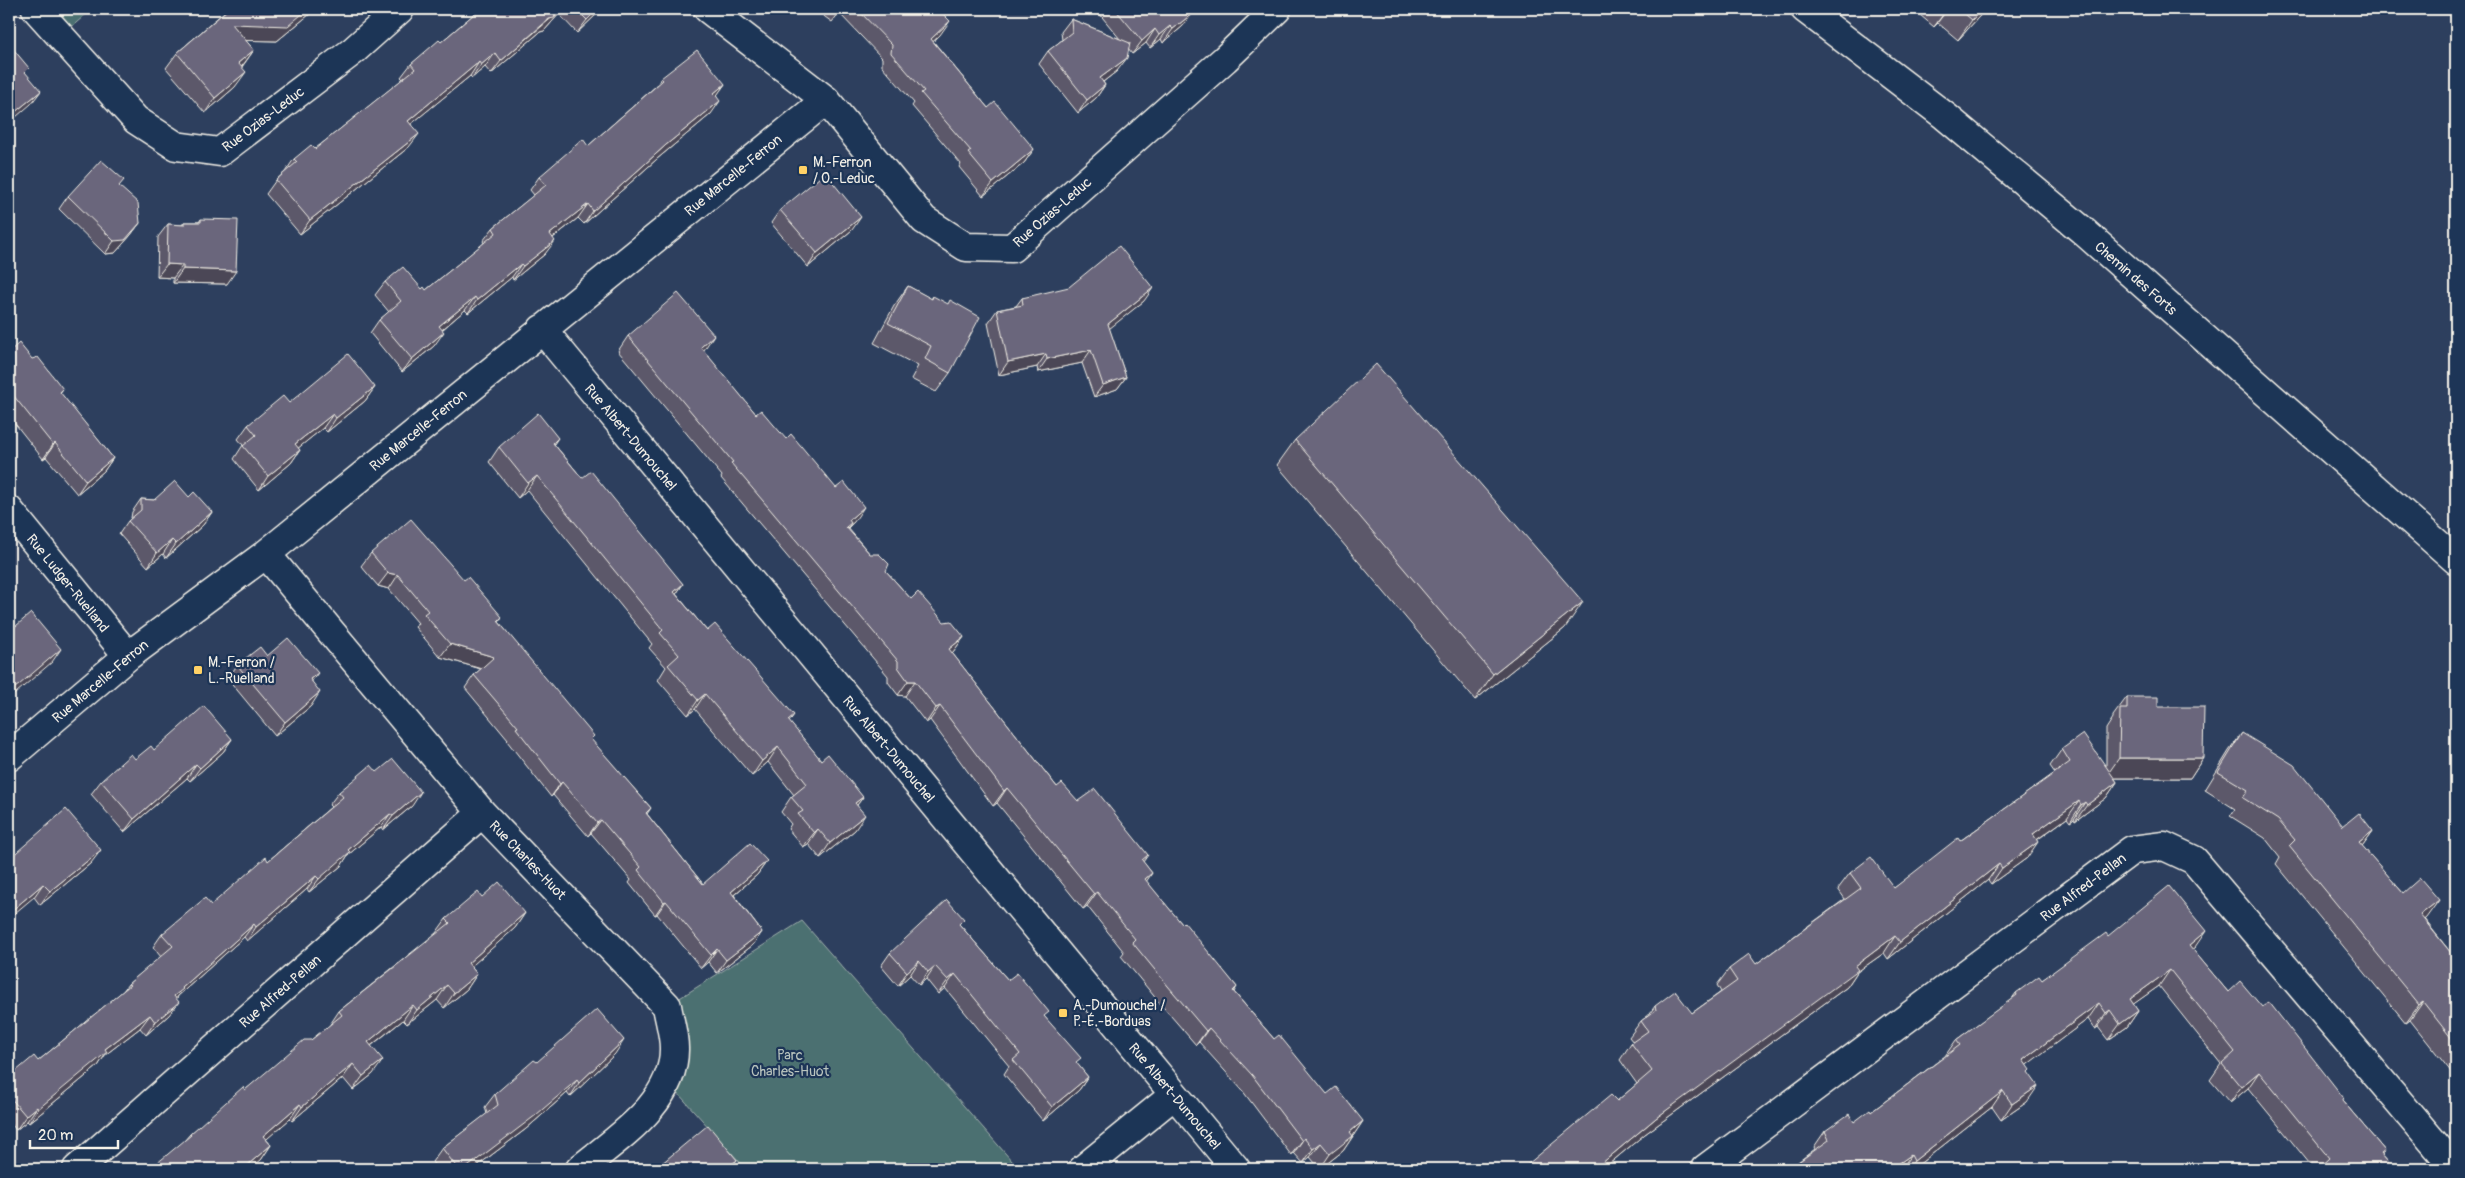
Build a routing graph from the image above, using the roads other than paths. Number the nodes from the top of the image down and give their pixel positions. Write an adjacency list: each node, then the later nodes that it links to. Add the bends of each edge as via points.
1 (36, 9): 2 (street, Rue Ozias-Leduc, via 136,120 176,146 220,152 353,51)
2 (400, 9)
3 (708, 9): 6 (street, Rue Ozias-Leduc)
4 (1277, 9): 6 (street, Rue Ozias-Leduc, via 1012,248 966,247 924,220)
5 (1805, 9): 10 (street, Chemin des Forts, via 1945,116 2082,230)
6 (826, 100): 7 (street, Rue Marcelle-Ferron)
7 (542, 329): 9 (street, Rue Marcelle-Ferron); 14 (street, Rue Albert-Dumouchel)
8 (9, 510): 11 (street, Rue Ludger-Ruelland)
9 (266, 554): 11 (street, Rue Marcelle-Ferron); 13 (street, Rue Charles-Huot)
10 (2456, 560)
11 (128, 656): 12 (street, Rue Marcelle-Ferron)
12 (9, 757)
13 (482, 813): 15 (street, Rue Alfred-Pellan); 16 (street, Rue Charles-Huot, via 667,1006 674,1049 668,1082 644,1116)
14 (1174, 1095): 17 (street); 18 (street, Rue Albert-Dumouchel)
15 (77, 1169)
16 (580, 1169)
17 (1083, 1169)
18 (1236, 1169)
19 (1705, 1169): 20 (street, Rue Alfred-Pellan, via 2132,850 2164,846 2194,860)
20 (2456, 1169)

